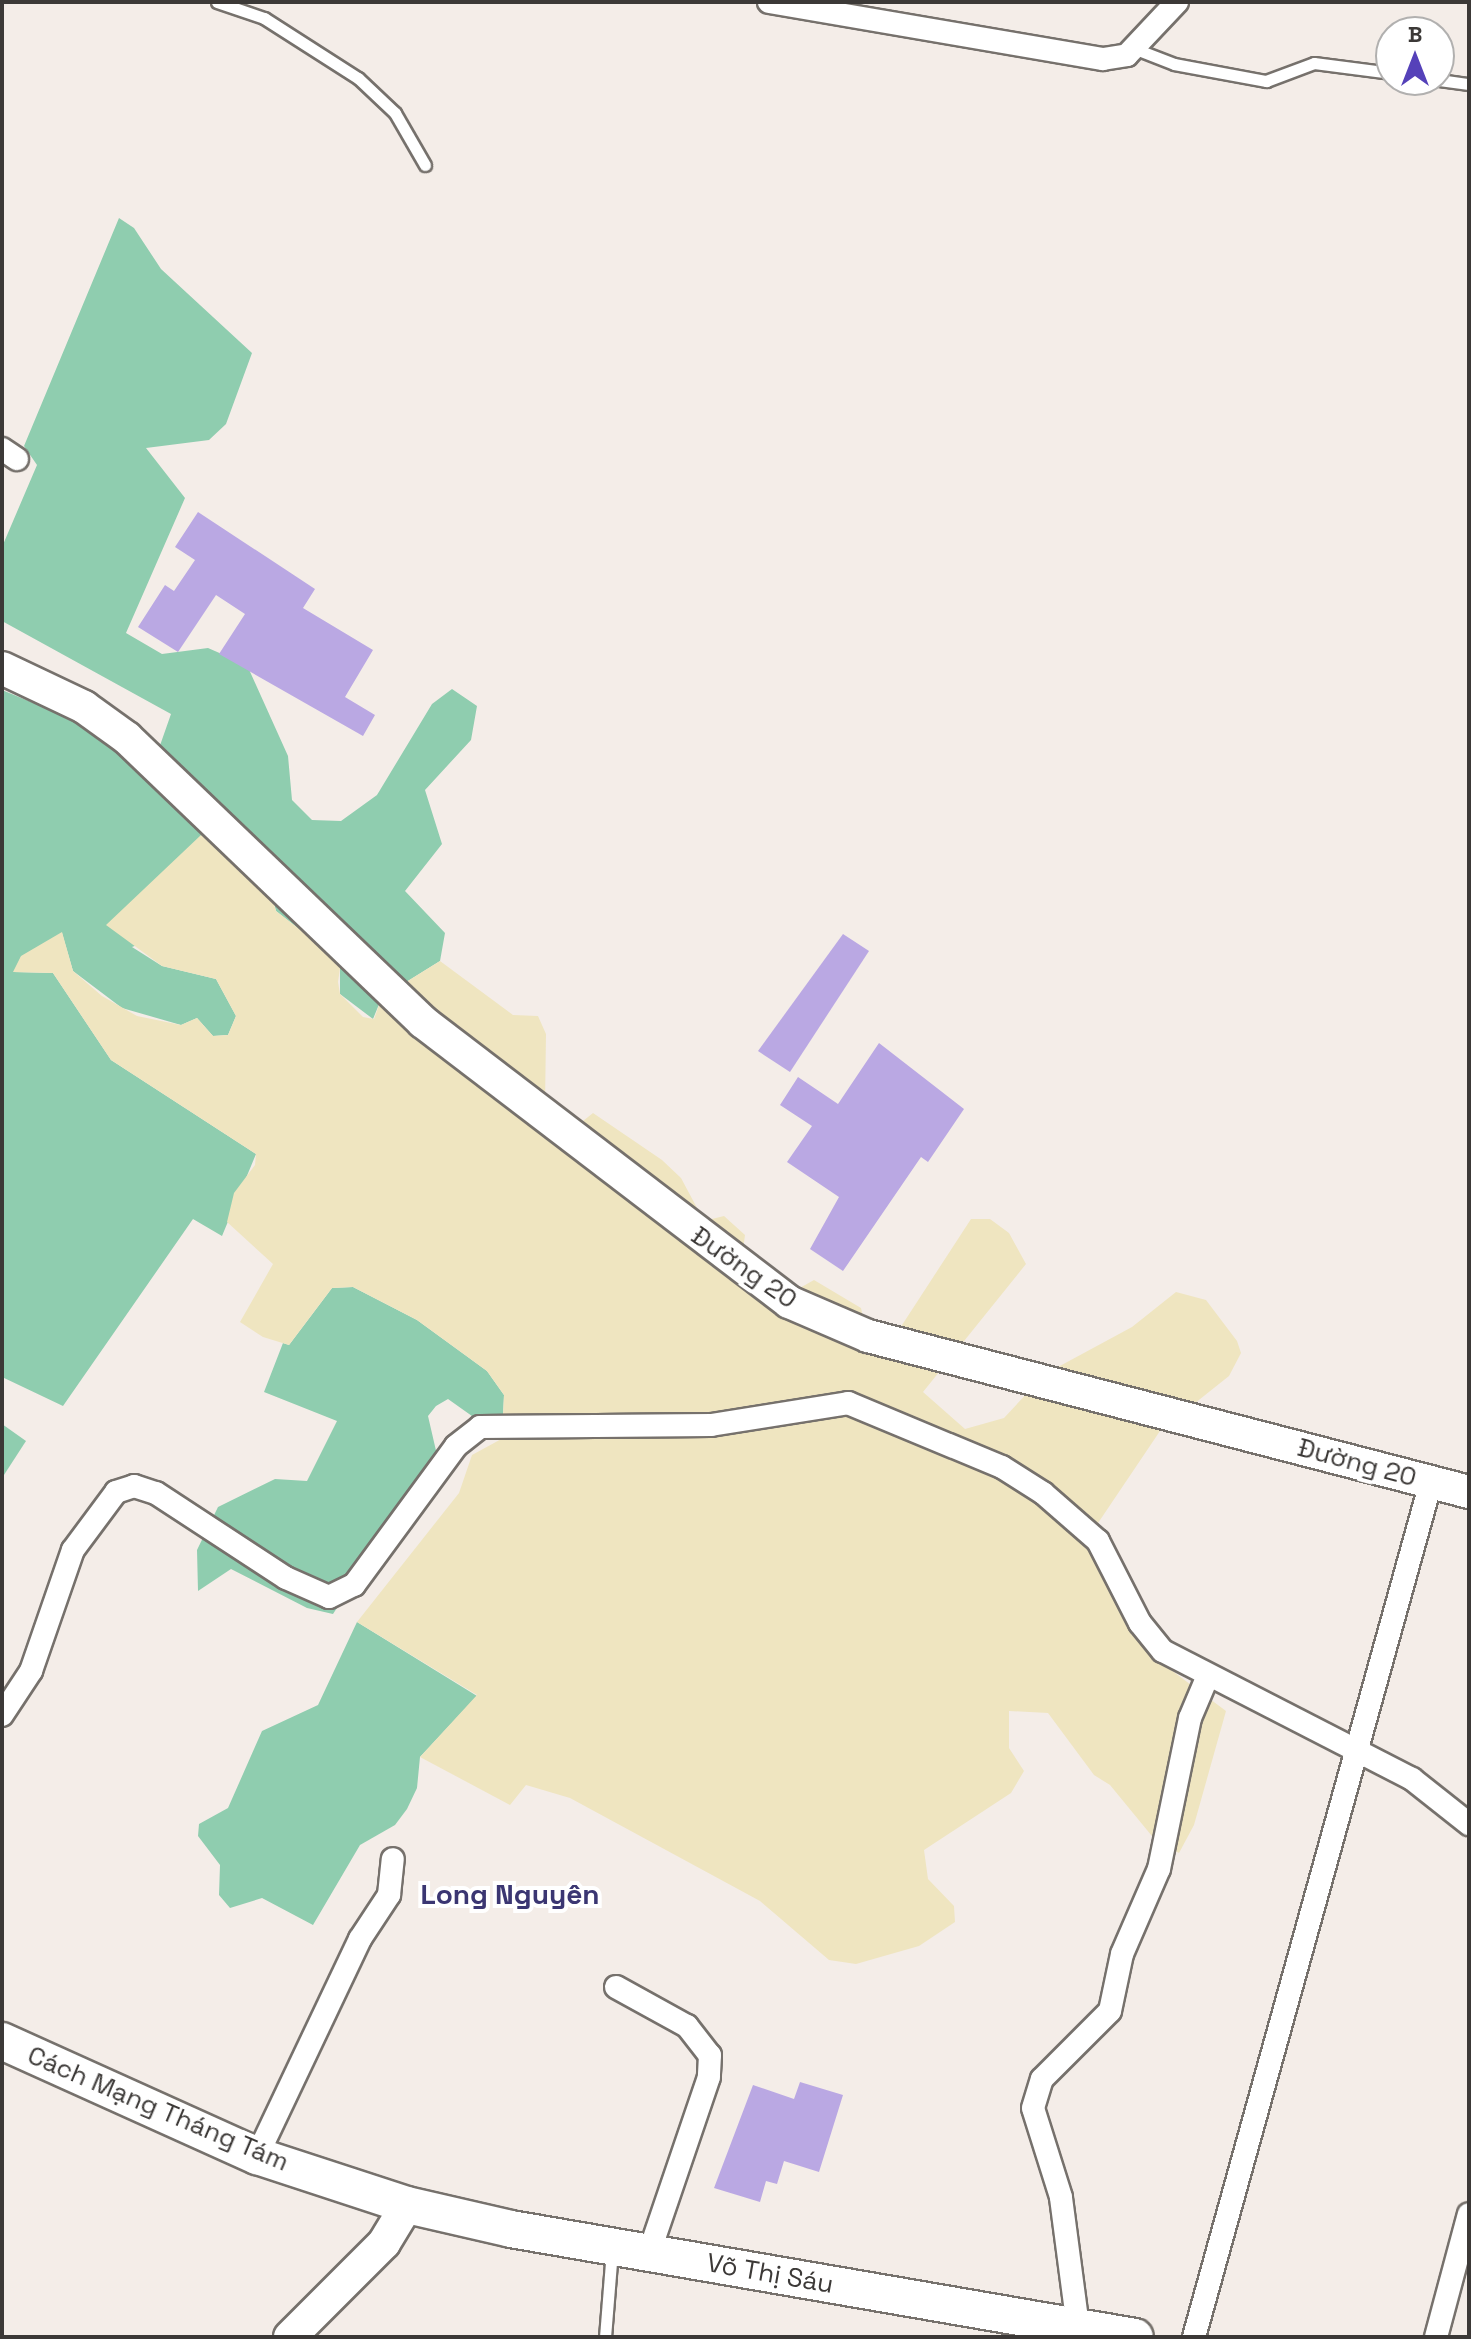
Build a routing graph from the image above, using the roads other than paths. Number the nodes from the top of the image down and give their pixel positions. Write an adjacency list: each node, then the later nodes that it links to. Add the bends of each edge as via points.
1 (217, 2): 6 (lane, via 264,18 358,78 395,113)
2 (769, 2): 4 (street, via 1103,59)
3 (1177, 2): 4 (street)
4 (1133, 48): 5 (lane, via 1174,64 1266,81 1314,63)
5 (1375, 71)
6 (425, 165)
7 (2, 668): 8 (street, Đường 20, via 105,721 423,1022 789,1302 868,1336)
8 (1431, 1482): 9 (street, Đường 20); 12 (street)
9 (1469, 1492)
10 (1207, 1678): 11 (street, via 1155,1644 1098,1541 1043,1493 1002,1467 848,1403 711,1425 480,1427 456,1446 354,1585 329,1597 286,1578 156,1493 134,1486 116,1492 73,1550 31,1671); 12 (street); 22 (street, via 1190,1718 1159,1869 1122,1954 1110,2011 1042,2079 1033,2108 1061,2197)
11 (2, 1715)
12 (1357, 1750): 13 (street, via 1412,1779); 26 (street)
13 (1469, 1824)
14 (393, 1859): 17 (street, via 389,1895 360,1939)
15 (616, 1987): 21 (street, via 687,2026 710,2055 709,2077)
16 (2, 2041): 17 (main road, Cách Mạng Tháng Tám)
17 (257, 2156): 18 (main road, Cách Mạng Tháng Tám)
18 (407, 2205): 20 (main road, Võ Thị Sáu); 23 (street, via 384,2243)
19 (1469, 2214): 27 (street)
20 (612, 2246): 21 (main road, Võ Thị Sáu); 24 (lane)
21 (649, 2253): 22 (main road, Võ Thị Sáu)
22 (1078, 2327): 25 (main road, Võ Thị Sáu)
23 (290, 2337)
24 (605, 2337)
25 (1135, 2337)
26 (1194, 2337)
27 (1436, 2337)

